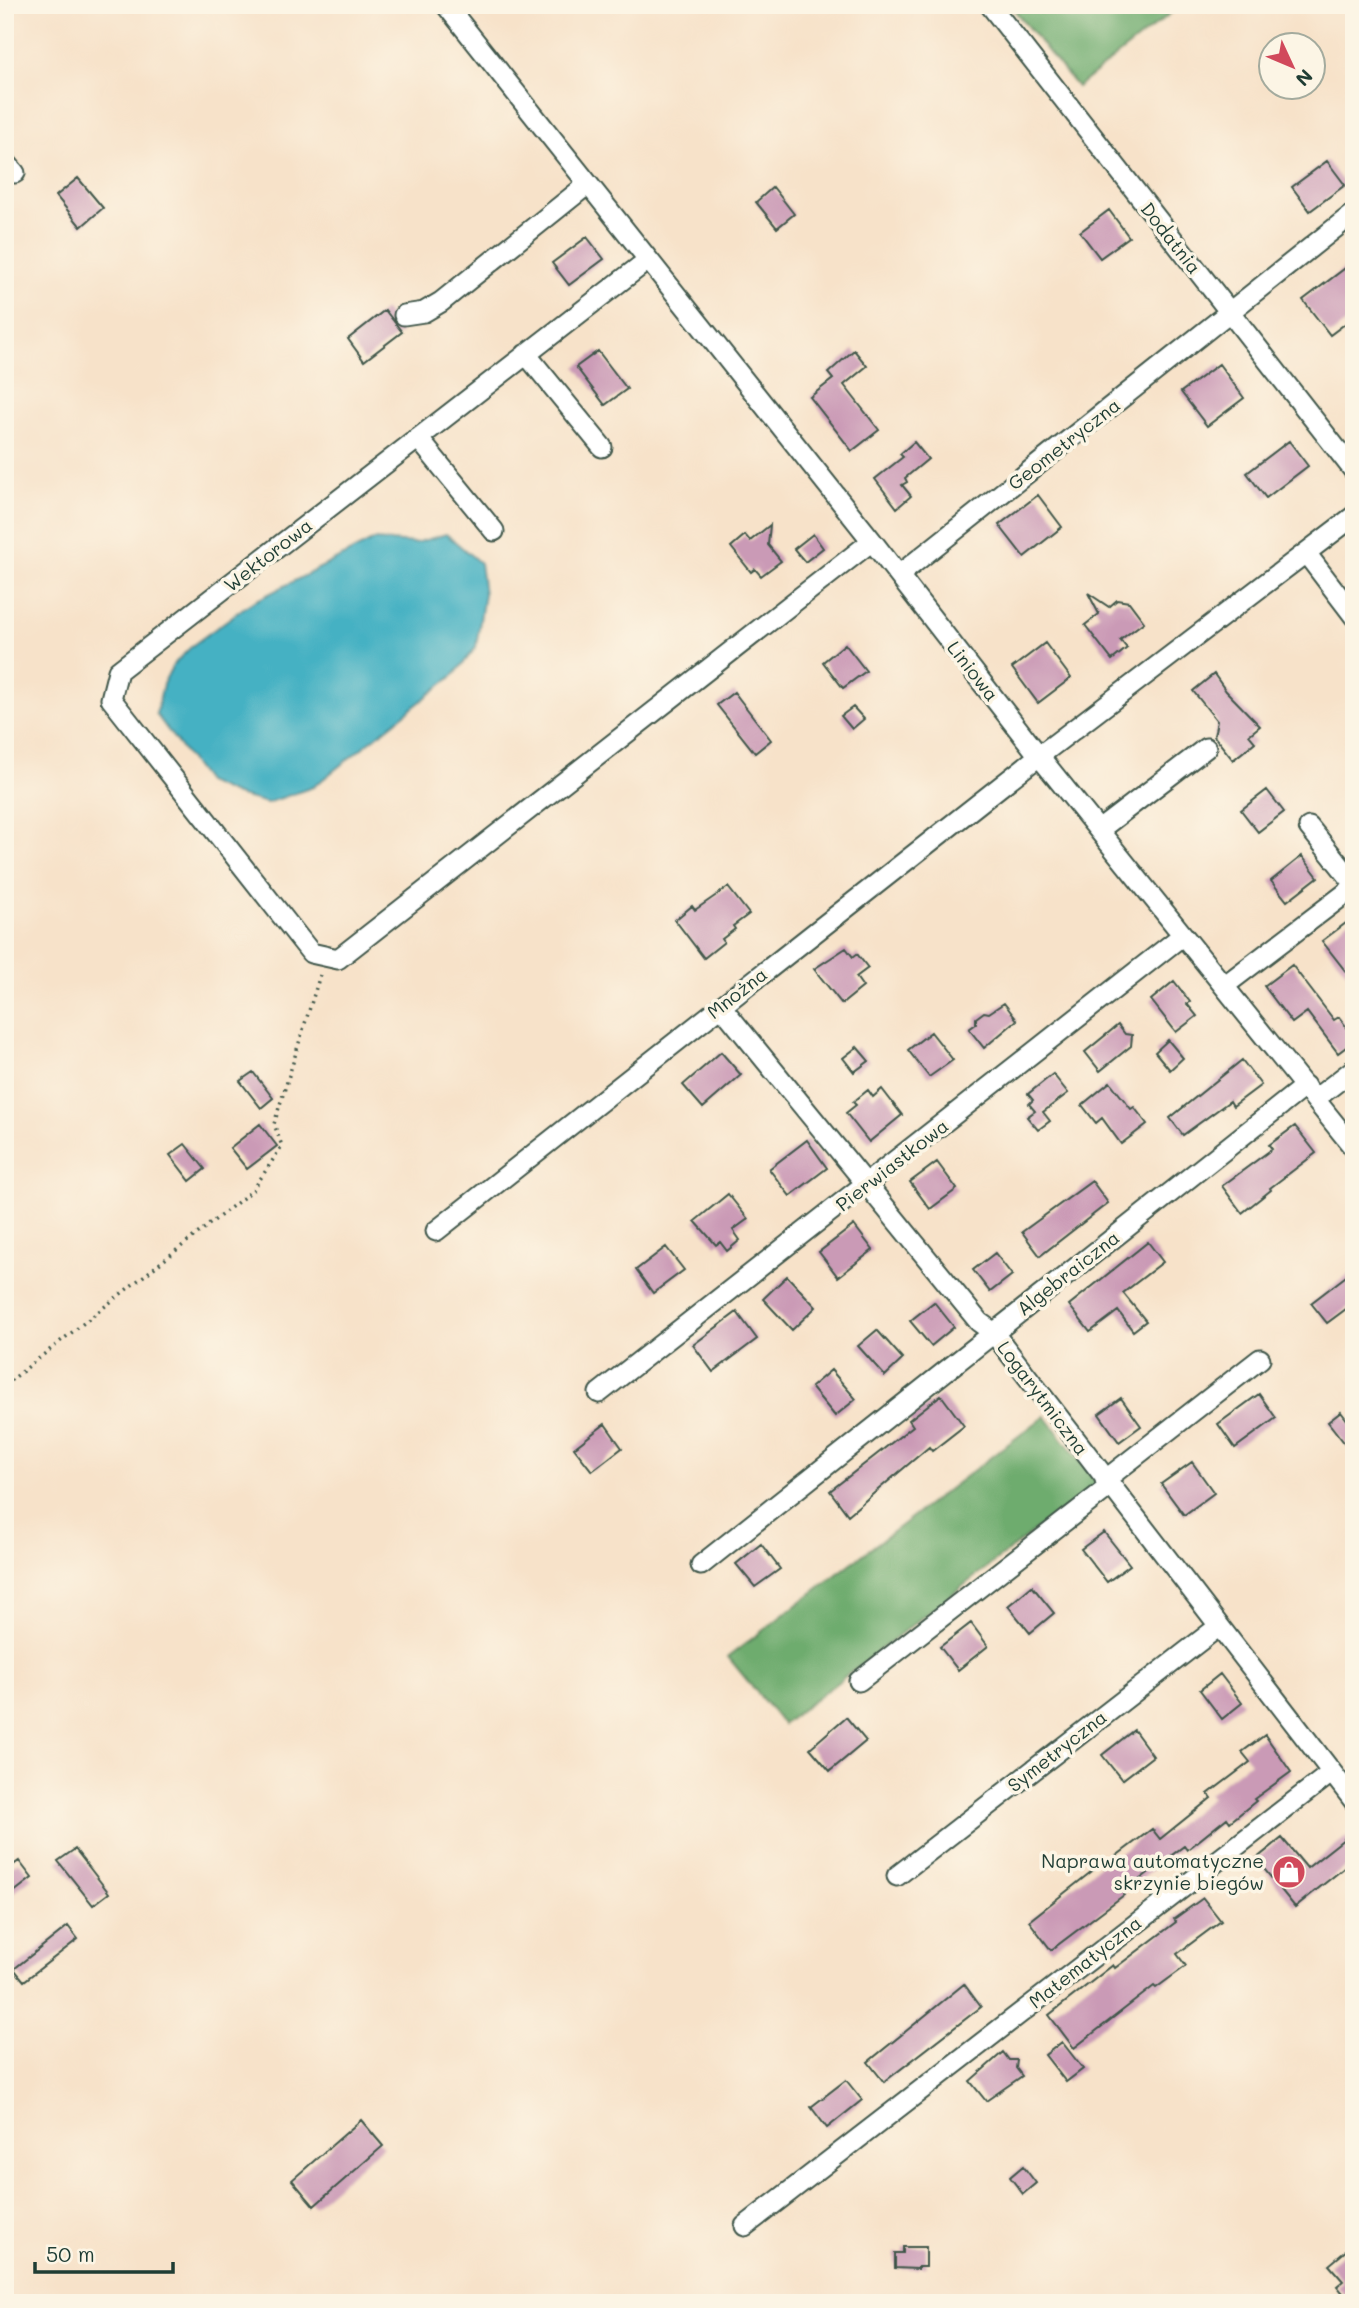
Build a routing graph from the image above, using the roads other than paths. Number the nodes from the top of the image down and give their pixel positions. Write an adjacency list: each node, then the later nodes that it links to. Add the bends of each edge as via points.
1 (446, 5): 3 (street, Liniowa)
2 (989, 5): 6 (street, Dodatnia)
3 (592, 188): 5 (street, Liniowa); 7 (street, via 441,302 424,312)
4 (1354, 213): 6 (street, Geometryczna)
5 (648, 260): 8 (street, Wektorowa); 14 (street, Liniowa)
6 (1230, 313): 11 (street, Dodatnia); 16 (street, Geometryczna)
7 (404, 315)
8 (526, 354): 9 (street, Wektorowa); 10 (street)
9 (418, 438): 13 (street); 14 (street, Wektorowa, via 118,671 111,699 310,953 338,959)
10 (601, 447)
11 (1354, 471)
12 (1354, 516): 15 (street)
13 (494, 531)
14 (872, 541): 16 (street, Liniowa)
15 (1306, 553): 17 (street); 19 (street)
16 (899, 575): 19 (street, Liniowa)
17 (1354, 616)
18 (1206, 748): 21 (street)
19 (1039, 756): 21 (street, Liniowa); 25 (street, Mnożna)
20 (1309, 827): 22 (street)
21 (1099, 831): 23 (street, Liniowa)
22 (1354, 885): 24 (street)
23 (1183, 935): 24 (street, Liniowa); 29 (street, Pierwiastkowa)
24 (1224, 986): 27 (street, Liniowa)
25 (721, 1006): 29 (street, Logarytmiczna); 30 (street, Mnożna)
26 (1354, 1069): 27 (street, Algebraiczna)
27 (1310, 1093): 28 (street, Liniowa); 31 (street, Algebraiczna)
28 (1354, 1148)
29 (866, 1185): 31 (street, Logarytmiczna, via 979,1322); 33 (street, Pierwiastkowa)
30 (436, 1231)
31 (993, 1332): 34 (street, Logarytmiczna); 35 (street, Algebraiczna)
32 (1260, 1359): 34 (street)
33 (599, 1393)
34 (1107, 1483): 36 (street, Logarytmiczna); 37 (street)
35 (701, 1565)
36 (1218, 1627): 38 (street, Logarytmiczna); 40 (street, Symetryczna)
37 (859, 1681)
38 (1331, 1773): 39 (street, Logarytmiczna); 41 (street, Matematyczna)
39 (1354, 1801)
40 (897, 1876)
41 (745, 2226)

